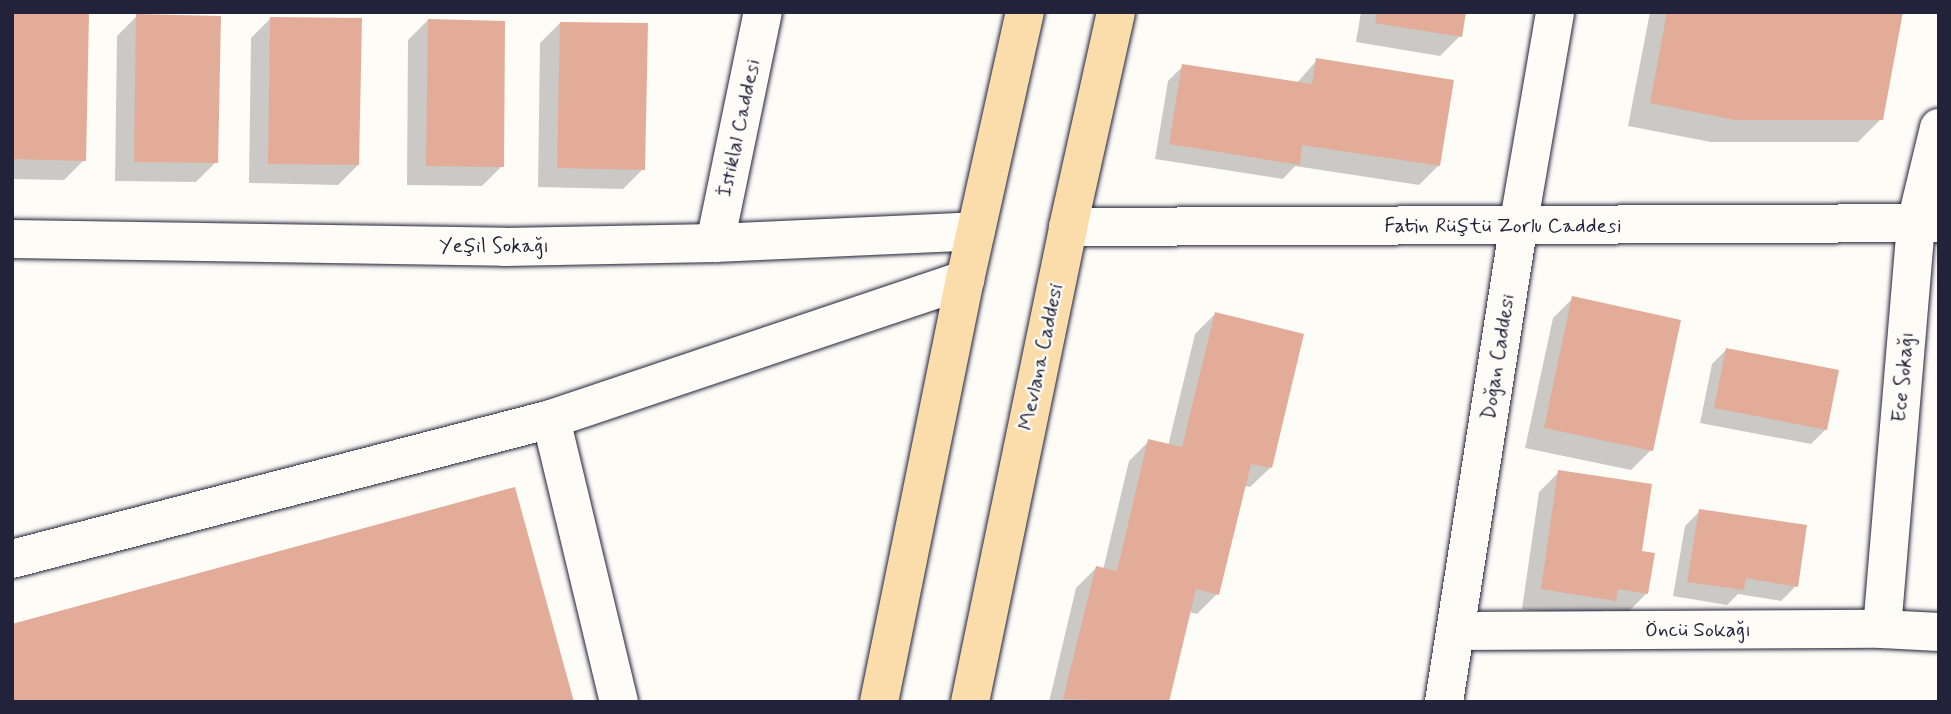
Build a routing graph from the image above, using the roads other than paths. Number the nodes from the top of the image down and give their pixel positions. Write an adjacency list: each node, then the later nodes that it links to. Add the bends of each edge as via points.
1 (763, 12): 11 (street, İstiklal Caddesi)
2 (1025, 12): 9 (main road)
3 (1116, 12): 8 (main road, Mevlana Caddesi)
4 (1555, 12): 7 (street, Doğan Caddesi)
5 (1939, 128): 6 (street, Ece Sokağı)
6 (1928, 223): 7 (street, Fatin Rüştü Zorlu Caddesi); 15 (street, Ece Sokağı)
7 (1518, 226): 8 (street, Fatin Rüştü Zorlu Caddesi); 16 (street, Doğan Caddesi)
8 (1068, 227): 20 (main road, Mevlana Caddesi)
9 (976, 231): 11 (street, Yeşil Sokağı); 12 (main road)
10 (12, 239): 11 (street, Yeşil Sokağı, via 505,247)
11 (715, 243)
12 (965, 280): 13 (street); 19 (main road)
13 (551, 419): 14 (street); 18 (street)
14 (12, 559)
15 (1882, 629): 16 (street, Öncü Sokağı); 17 (street, Öncü Sokağı)
16 (1457, 631): 21 (street, Doğan Caddesi)
17 (1939, 632)
18 (618, 702)
19 (879, 702)
20 (970, 702)
21 (1444, 702)

